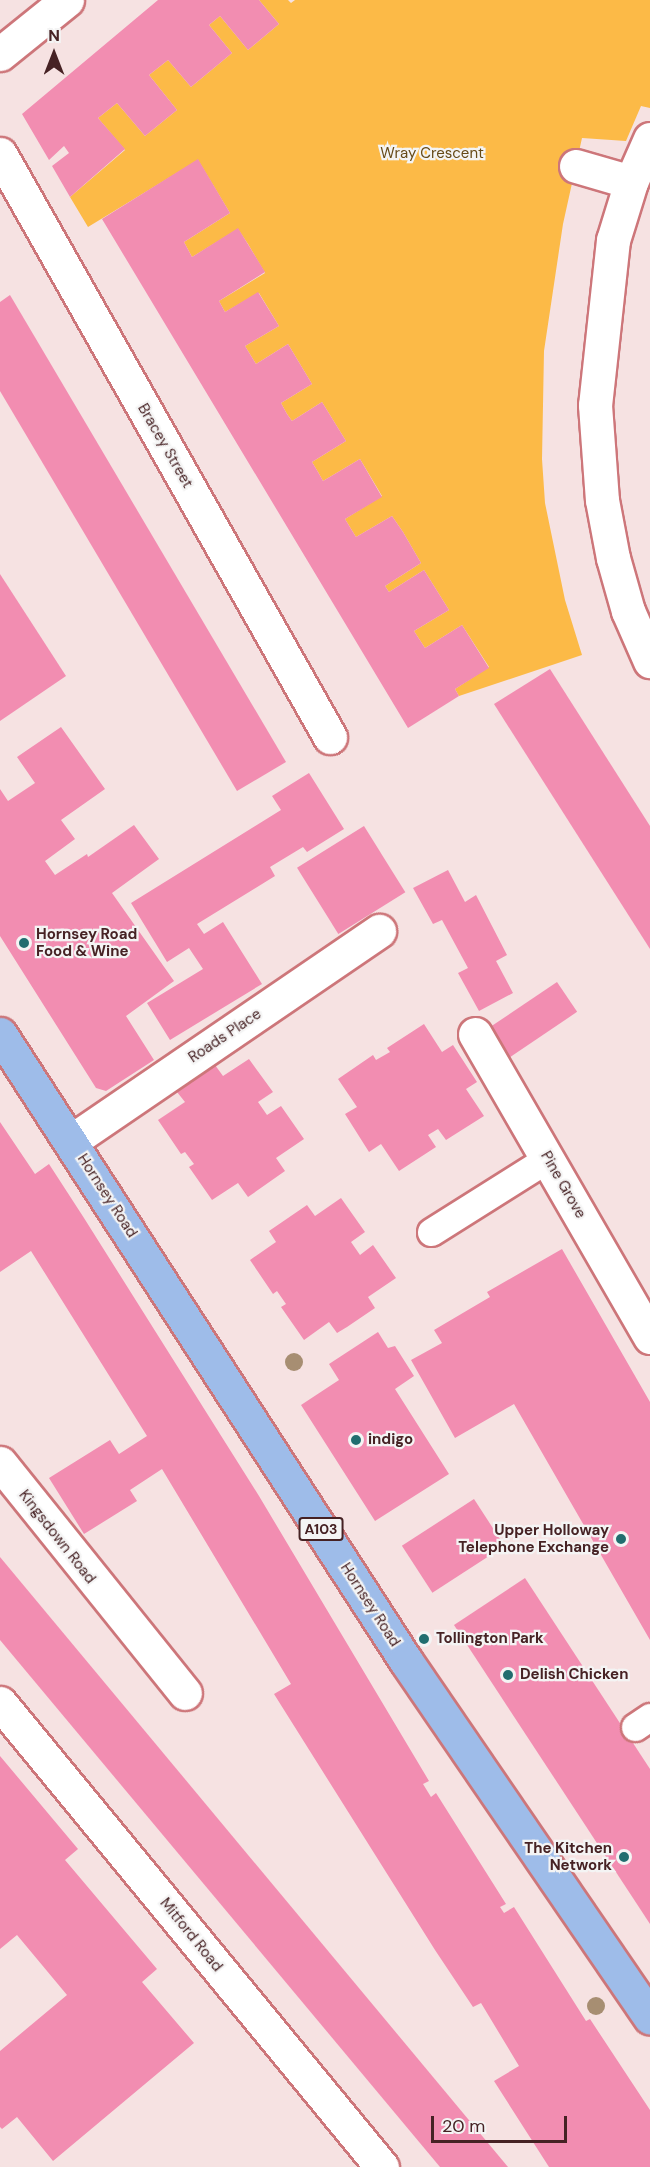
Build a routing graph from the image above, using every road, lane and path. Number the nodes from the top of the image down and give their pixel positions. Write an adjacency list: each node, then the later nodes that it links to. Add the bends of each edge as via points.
1 (67, 0): 2 (street)
2 (0, 54)
3 (650, 139): 6 (street)
4 (0, 154): 8 (street, Bracey Street)
5 (576, 166): 6 (street)
6 (631, 182): 7 (street, via 613,240 595,405 602,500 613,558 628,610)
7 (650, 661)
8 (330, 737)
9 (379, 931): 12 (street, Roads Place)
10 (475, 1034): 13 (street, Pine Grove)
11 (0, 1035): 12 (main road, Hornsey Road / A103)
12 (71, 1141): 19 (main road, Hornsey Road / A103, via 406,1661)
13 (547, 1159): 14 (lane); 15 (street, Pine Grove)
14 (431, 1232)
15 (650, 1337)
16 (0, 1463): 17 (street, Kingsdown Road)
17 (184, 1693)
18 (0, 1703): 20 (street, Mitford Road)
19 (650, 2018)
20 (382, 2167)

